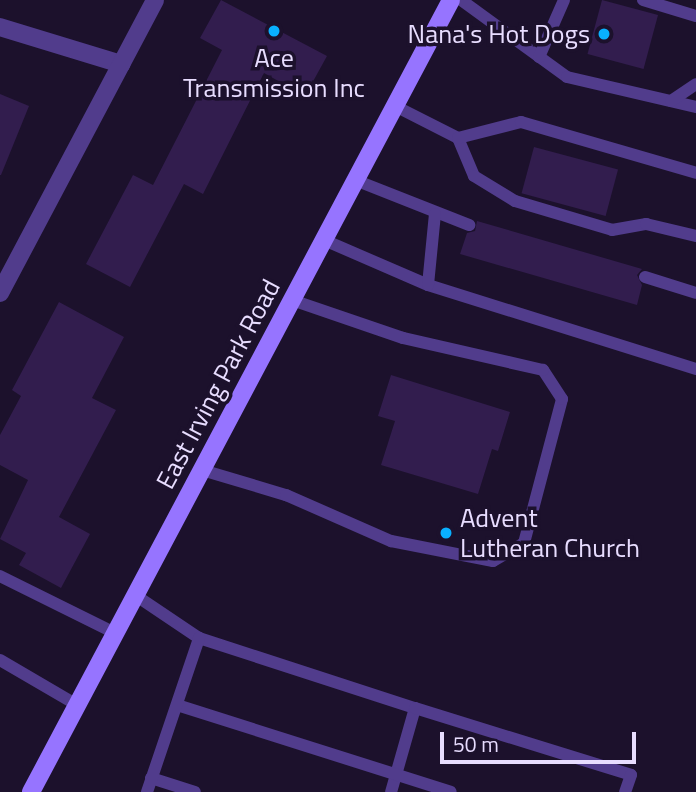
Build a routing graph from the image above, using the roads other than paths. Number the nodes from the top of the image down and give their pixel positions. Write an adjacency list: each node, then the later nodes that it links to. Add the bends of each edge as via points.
1 (155, 0): 9 (street)
2 (451, 0): 12 (main road, East Irving Park Road)
3 (461, 0): 8 (lane)
4 (564, 0): 8 (lane)
5 (643, 0): 6 (lane)
6 (696, 16)
7 (0, 27): 9 (street)
8 (539, 57): 11 (lane, via 567,77)
9 (121, 64): 23 (street)
10 (696, 84): 11 (lane)
11 (671, 101): 13 (lane)
12 (395, 106): 14 (lane); 16 (main road, East Irving Park Road)
13 (696, 107)
14 (458, 138): 15 (lane, via 521,122); 19 (lane, via 474,176 515,201 612,230 646,224)
15 (696, 173)
16 (355, 180): 17 (lane); 20 (main road, East Irving Park Road)
17 (436, 214): 18 (lane); 22 (lane)
18 (469, 225)
19 (696, 236)
20 (324, 240): 22 (lane); 25 (main road, East Irving Park Road)
21 (645, 277): 24 (lane)
22 (428, 285): 26 (lane)
23 (0, 293)
24 (696, 293)
25 (292, 300): 27 (main road, East Irving Park Road); 27 (lane, via 403,338 543,370 562,399 524,542 493,561 391,541 286,495)
26 (696, 369)
27 (202, 470): 29 (main road, East Irving Park Road)
28 (0, 576): 30 (lane)
29 (135, 595): 30 (main road, East Irving Park Road); 31 (lane)
30 (115, 633): 33 (main road, East Irving Park Road)
31 (199, 638): 34 (lane); 35 (lane)
32 (0, 660): 33 (lane)
33 (77, 705): 38 (main road, East Irving Park Road)
34 (177, 705): 36 (lane); 37 (lane)
35 (415, 708): 36 (lane); 43 (lane, via 631,775)
36 (395, 776): 41 (lane); 42 (lane)
37 (151, 779): 39 (lane); 40 (lane)
38 (31, 792)
39 (147, 792)
40 (195, 792)
41 (391, 792)
42 (451, 792)
43 (625, 792)

